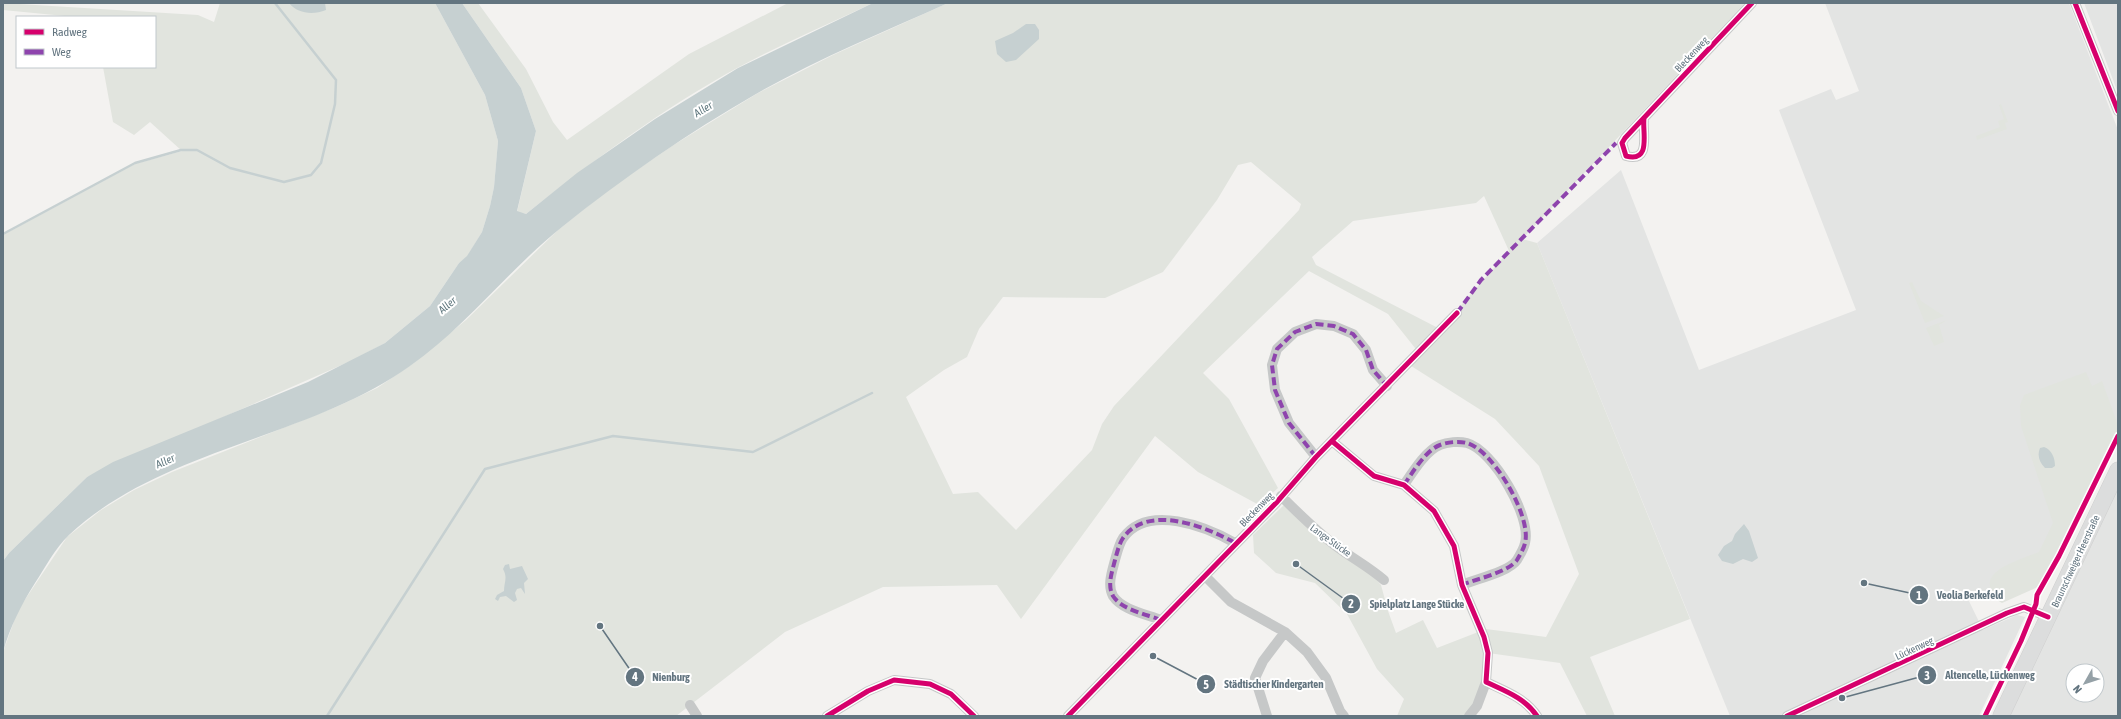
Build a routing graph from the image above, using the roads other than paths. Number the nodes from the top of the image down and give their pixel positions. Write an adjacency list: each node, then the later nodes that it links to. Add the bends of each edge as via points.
1 (1752, 3): 4 (street, Bleckenweg)
2 (2076, 3): 3 (street)
3 (2118, 111)
4 (1644, 118): 4 (street, Bleckenweg, via 1644,148 1640,155 1633,158 1626,156 1619,143)
5 (1457, 313): 6 (street, Bleckenweg)
6 (1387, 386): 7 (street, Bleckenweg); 8 (street, via 1373,370 1366,350 1353,334 1334,326 1316,324 1295,332 1277,349 1272,365 1275,390 1289,423)
7 (1333, 442): 8 (street, Bleckenweg); 10 (street, via 1374,476)
8 (1316, 457): 11 (street, Bleckenweg)
9 (2118, 470): 16 (main road, Braunschweiger Heerstraße)
10 (1404, 485): 15 (street, via 1434,512 1454,546); 15 (street, via 1422,460 1438,445 1453,442 1468,443 1487,456 1504,478 1519,506 1526,527 1525,544 1516,561 1505,569)
11 (1282, 496): 12 (street, Bleckenweg); 14 (street, Lange Stücke, via 1304,520)
12 (1235, 543): 13 (street, Bleckenweg); 17 (street, via 1198,526 1159,520 1146,522 1134,528 1123,538 1111,576 1113,596 1124,606)
13 (1205, 576): 17 (street, Bleckenweg); 18 (street, via 1231,602)
14 (1384, 580)
15 (1462, 585): 19 (street, via 1486,644)
16 (2048, 617): 29 (street, Lückenweg, via 2024,607 2007,613); 30 (main road, Braunschweiger Heerstraße)
17 (1161, 620): 24 (street, Bleckenweg)
18 (1285, 632): 25 (street, via 1262,661 1255,678); 26 (street, via 1307,652 1326,678)
19 (1486, 682): 27 (street, via 1477,706); 28 (street, via 1515,696 1531,707)
20 (690, 705): 21 (street)
21 (697, 716)
22 (827, 716): 23 (street, via 868,691 894,680 930,684 951,694)
23 (974, 716)
24 (1068, 716)
25 (1267, 716)
26 (1344, 716)
27 (1470, 716)
28 (1537, 716)
29 (1787, 716)
30 (2001, 716)

